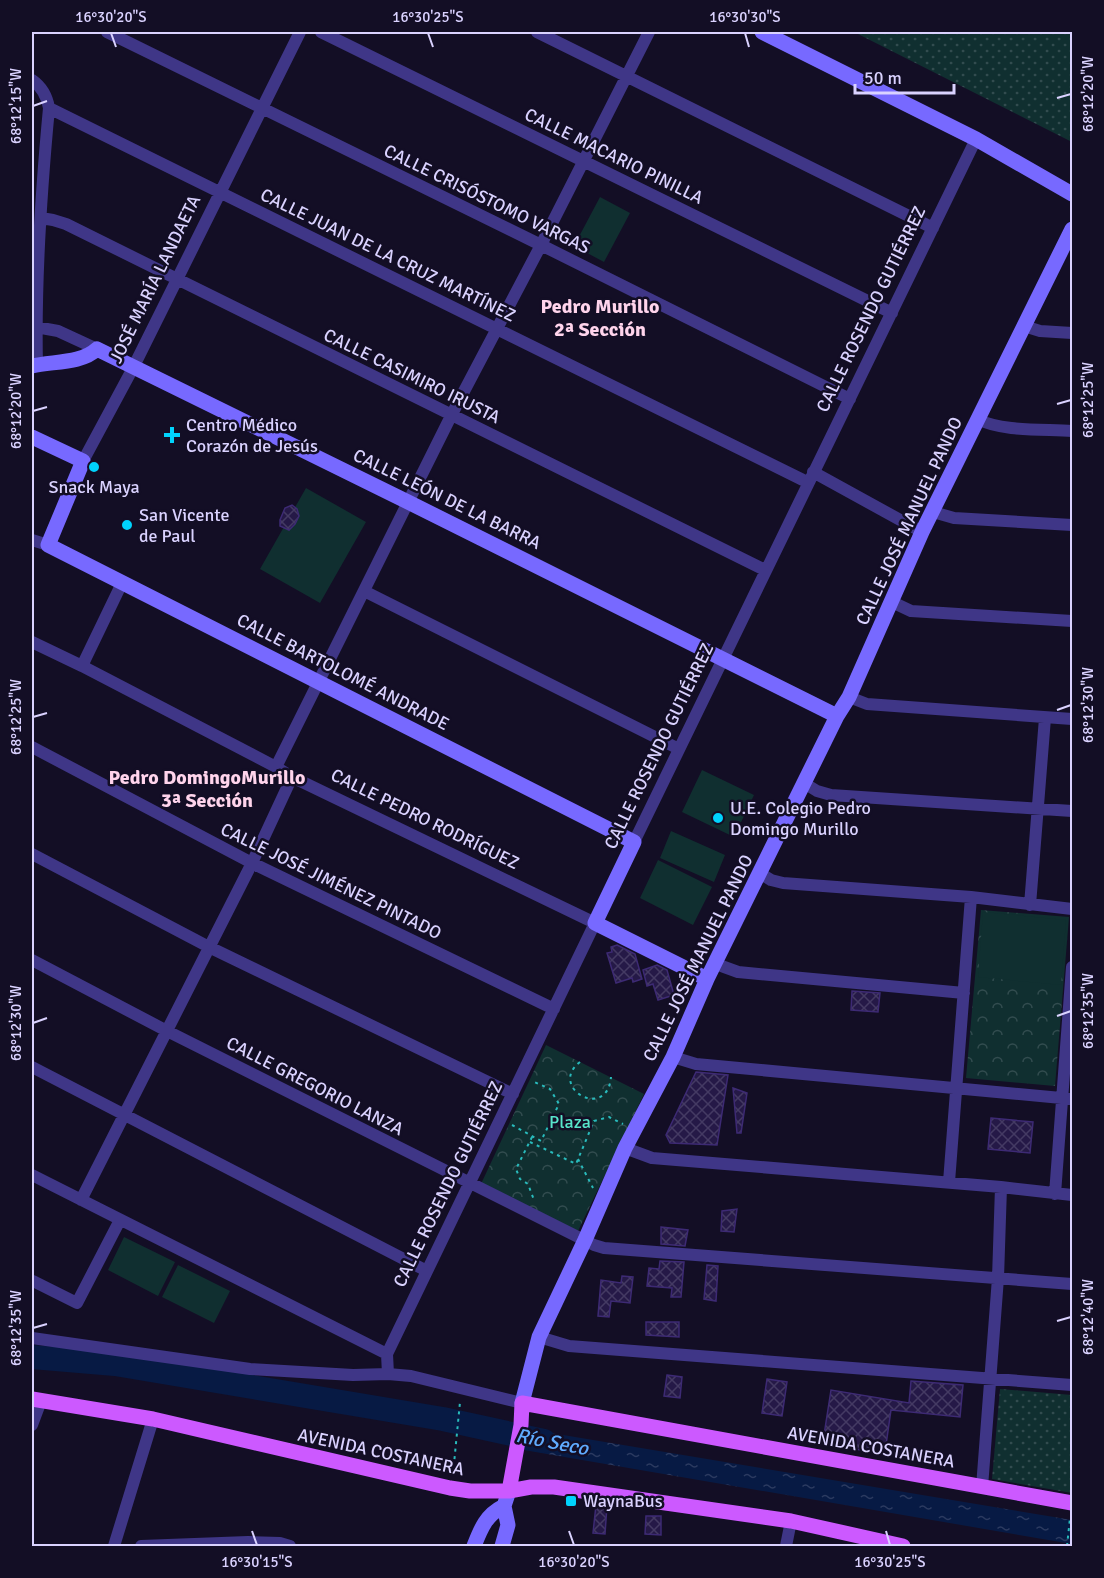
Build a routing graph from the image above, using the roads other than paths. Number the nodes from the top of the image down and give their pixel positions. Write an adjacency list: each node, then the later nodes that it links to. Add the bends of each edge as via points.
1 (107, 32): 10 (street, CALLE CRISÓSTOMO VARGAS)
2 (300, 32): 10 (street, JOSÉ MARÍA LANDAETA)
3 (321, 32): 12 (street, CALLE MACARIO PINILLA)
4 (537, 32): 7 (street)
5 (649, 32): 7 (street)
6 (762, 32): 11 (street)
7 (627, 76): 12 (street); 17 (street)
8 (35, 82): 9 (street, via 47,97)
9 (49, 108): 13 (street); 14 (street, CALLE JUAN DE LA CRUZ MARTÍNEZ)
10 (262, 108): 14 (street, JOSÉ MARÍA LANDAETA); 19 (street, CALLE CRISÓSTOMO VARGAS)
11 (976, 139): 15 (street); 17 (street, CALLE ROSENDO GUTIÉRREZ)
12 (584, 162): 19 (street); 22 (street, CALLE MACARIO PINILLA)
13 (37, 178): 16 (street)
14 (219, 192): 21 (street, JOSÉ MARÍA LANDAETA); 25 (street, CALLE JUAN DE LA CRUZ MARTÍNEZ)
15 (1072, 194)
16 (41, 218): 20 (street); 21 (street, CALLE CASIMIRO IRUSTA, via 66,224)
17 (933, 228): 22 (street, CALLE ROSENDO GUTIÉRREZ)
18 (1072, 229): 23 (street, CALLE JOSÉ MANUEL PANDO)
19 (541, 245): 25 (street); 30 (street, CALLE CRISÓSTOMO VARGAS)
20 (35, 273): 24 (street)
21 (175, 279): 29 (street, JOSÉ MARÍA LANDAETA); 31 (street, CALLE CASIMIRO IRUSTA)
22 (891, 313): 30 (street, CALLE ROSENDO GUTIÉRREZ)
23 (1024, 326): 26 (street); 32 (street, CALLE JOSÉ MANUEL PANDO)
24 (36, 327): 27 (street, CALLE LEÓN DE LA BARRA, via 58,331); 28 (street)
25 (497, 329): 31 (street); 36 (street, CALLE JUAN DE LA CRUZ MARTÍNEZ)
26 (1072, 333)
27 (97, 349): 28 (street, via 79,358); 29 (street, CALLE LEÓN DE LA BARRA)
28 (34, 366)
29 (133, 368): 35 (street, JOSÉ MARÍA LANDAETA); 37 (street, CALLE LEÓN DE LA BARRA)
30 (850, 399): 36 (street, CALLE ROSENDO GUTIÉRREZ)
31 (452, 416): 37 (street); 43 (street, CALLE CASIMIRO IRUSTA)
32 (977, 419): 33 (street, via 1000,426); 38 (street, CALLE JOSÉ MANUEL PANDO)
33 (1072, 431)
34 (32, 437): 35 (street)
35 (83, 461): 42 (street, JOSÉ MARÍA LANDAETA)
36 (810, 477): 40 (street, CALLE JUAN DE LA CRUZ MARTÍNEZ); 43 (street, CALLE ROSENDO GUTIÉRREZ)
37 (408, 502): 45 (street); 49 (street, CALLE LEÓN DE LA BARRA)
38 (933, 512): 39 (street, via 954,518); 40 (street, CALLE JOSÉ MANUEL PANDO)
39 (1072, 525)
40 (922, 532): 46 (street, CALLE JOSÉ MANUEL PANDO)
41 (32, 540): 42 (street, CALLE BARTOLOMÉ ANDRADE)
42 (48, 545): 44 (street, CALLE BARTOLOMÉ ANDRADE)
43 (765, 570): 49 (street, CALLE ROSENDO GUTIÉRREZ)
44 (122, 583): 50 (street); 51 (street, CALLE BARTOLOMÉ ANDRADE)
45 (364, 591): 51 (street); 57 (street)
46 (892, 602): 47 (street, via 911,611); 52 (street, CALLE JOSÉ MANUEL PANDO)
47 (1072, 621)
48 (32, 642): 50 (street, CALLE PEDRO RODRÍGUEZ)
49 (723, 658): 53 (street, CALLE LEÓN DE LA BARRA); 57 (street, CALLE ROSENDO GUTIÉRREZ)
50 (82, 666): 58 (street, CALLE PEDRO RODRÍGUEZ)
51 (319, 681): 58 (street); 63 (street, CALLE BARTOLOMÉ ANDRADE)
52 (849, 697): 53 (street, CALLE JOSÉ MANUEL PANDO); 54 (street, via 867,704)
53 (837, 716): 60 (street, CALLE JOSÉ MANUEL PANDO)
54 (1045, 718): 55 (street); 61 (street)
55 (1072, 719)
56 (32, 747): 65 (street, CALLE JOSÉ JIMÉNEZ PINTADO)
57 (679, 749): 63 (street, CALLE ROSENDO GUTIÉRREZ)
58 (276, 767): 59 (street, CALLE PEDRO RODRÍGUEZ)
59 (292, 777): 65 (street); 70 (street, CALLE PEDRO RODRÍGUEZ)
60 (804, 783): 61 (street, via 831,795); 66 (street, CALLE JOSÉ MANUEL PANDO)
61 (1039, 809): 62 (street); 68 (street)
62 (1072, 811)
63 (634, 842): 70 (street, CALLE ROSENDO GUTIÉRREZ)
64 (32, 854): 71 (street)
65 (252, 863): 71 (street); 78 (street, CALLE JOSÉ JIMÉNEZ PINTADO)
66 (761, 874): 67 (street, via 783,883); 73 (street, CALLE JOSÉ MANUEL PANDO)
67 (971, 897): 68 (street); 76 (street)
68 (1030, 905): 69 (street)
69 (1072, 909)
70 (596, 923): 75 (street, CALLE PEDRO RODRÍGUEZ); 78 (street, CALLE ROSENDO GUTIÉRREZ)
71 (209, 947): 79 (street); 83 (street)
72 (32, 960): 79 (street, CALLE GREGORIO LANZA)
73 (716, 964): 75 (street, CALLE JOSÉ MANUEL PANDO); 76 (street, via 738,972)
74 (1072, 967): 77 (street)
75 (707, 980): 80 (street, CALLE JOSÉ MANUEL PANDO)
76 (964, 993): 82 (street)
77 (1071, 1002): 84 (street)
78 (554, 1009): 83 (street, CALLE ROSENDO GUTIÉRREZ)
79 (166, 1031): 85 (street); 89 (street, CALLE GREGORIO LANZA)
80 (673, 1057): 82 (street, via 696,1064); 86 (street, CALLE JOSÉ MANUEL PANDO)
81 (32, 1067): 85 (street)
82 (956, 1089): 84 (street); 88 (street)
83 (513, 1094): 89 (street, CALLE ROSENDO GUTIÉRREZ)
84 (1068, 1098): 91 (street)
85 (123, 1115): 93 (street); 96 (street)
86 (625, 1148): 88 (street, via 652,1158); 95 (street, CALLE JOSÉ MANUEL PANDO)
87 (32, 1175): 93 (street)
88 (949, 1182): 90 (street)
89 (470, 1183): 95 (street, CALLE GREGORIO LANZA); 96 (street, CALLE ROSENDO GUTIÉRREZ)
90 (1001, 1187): 91 (street); 97 (street)
91 (1055, 1194): 92 (street)
92 (1072, 1195)
93 (81, 1200): 94 (street)
94 (120, 1220): 98 (street, via 77,1302); 102 (street)
95 (585, 1240): 97 (street, CALLE GREGORIO LANZA, via 604,1248); 100 (street, CALLE JOSÉ MANUEL PANDO)
96 (427, 1271): 102 (street, CALLE ROSENDO GUTIÉRREZ)
97 (998, 1278): 99 (street, CALLE GREGORIO LANZA); 104 (street)
98 (33, 1281)
99 (1072, 1284)
100 (539, 1337): 104 (street, via 569,1346); 107 (street, CALLE JOSÉ MANUEL PANDO)
101 (32, 1338): 103 (street, via 250,1369)
102 (387, 1354): 103 (street, CALLE ROSENDO GUTIÉRREZ)
103 (388, 1374): 107 (street)
104 (991, 1378): 105 (street); 110 (street)
105 (1072, 1385)
106 (36, 1400): 108 (main road, AVENIDA COSTANERA); 109 (street)
107 (522, 1403): 110 (main road, AVENIDA COSTANERA); 111 (main road, CALLE JOSÉ MANUEL PANDO)
108 (153, 1419): 111 (main road, AVENIDA COSTANERA); 114 (street)
109 (32, 1425)
110 (982, 1487): 112 (main road, AVENIDA COSTANERA)
111 (507, 1499): 113 (main road, AVENIDA COSTANERA, via 531,1487 555,1487); 117 (street, via 486,1518); 118 (street, via 508,1525)
112 (1072, 1508)
113 (791, 1521): 119 (street); 120 (main road, AVENIDA COSTANERA)
114 (114, 1546)
115 (141, 1546): 116 (street, via 248,1542)
116 (290, 1546)
117 (474, 1546)
118 (502, 1546)
119 (786, 1546)
120 (903, 1546)

